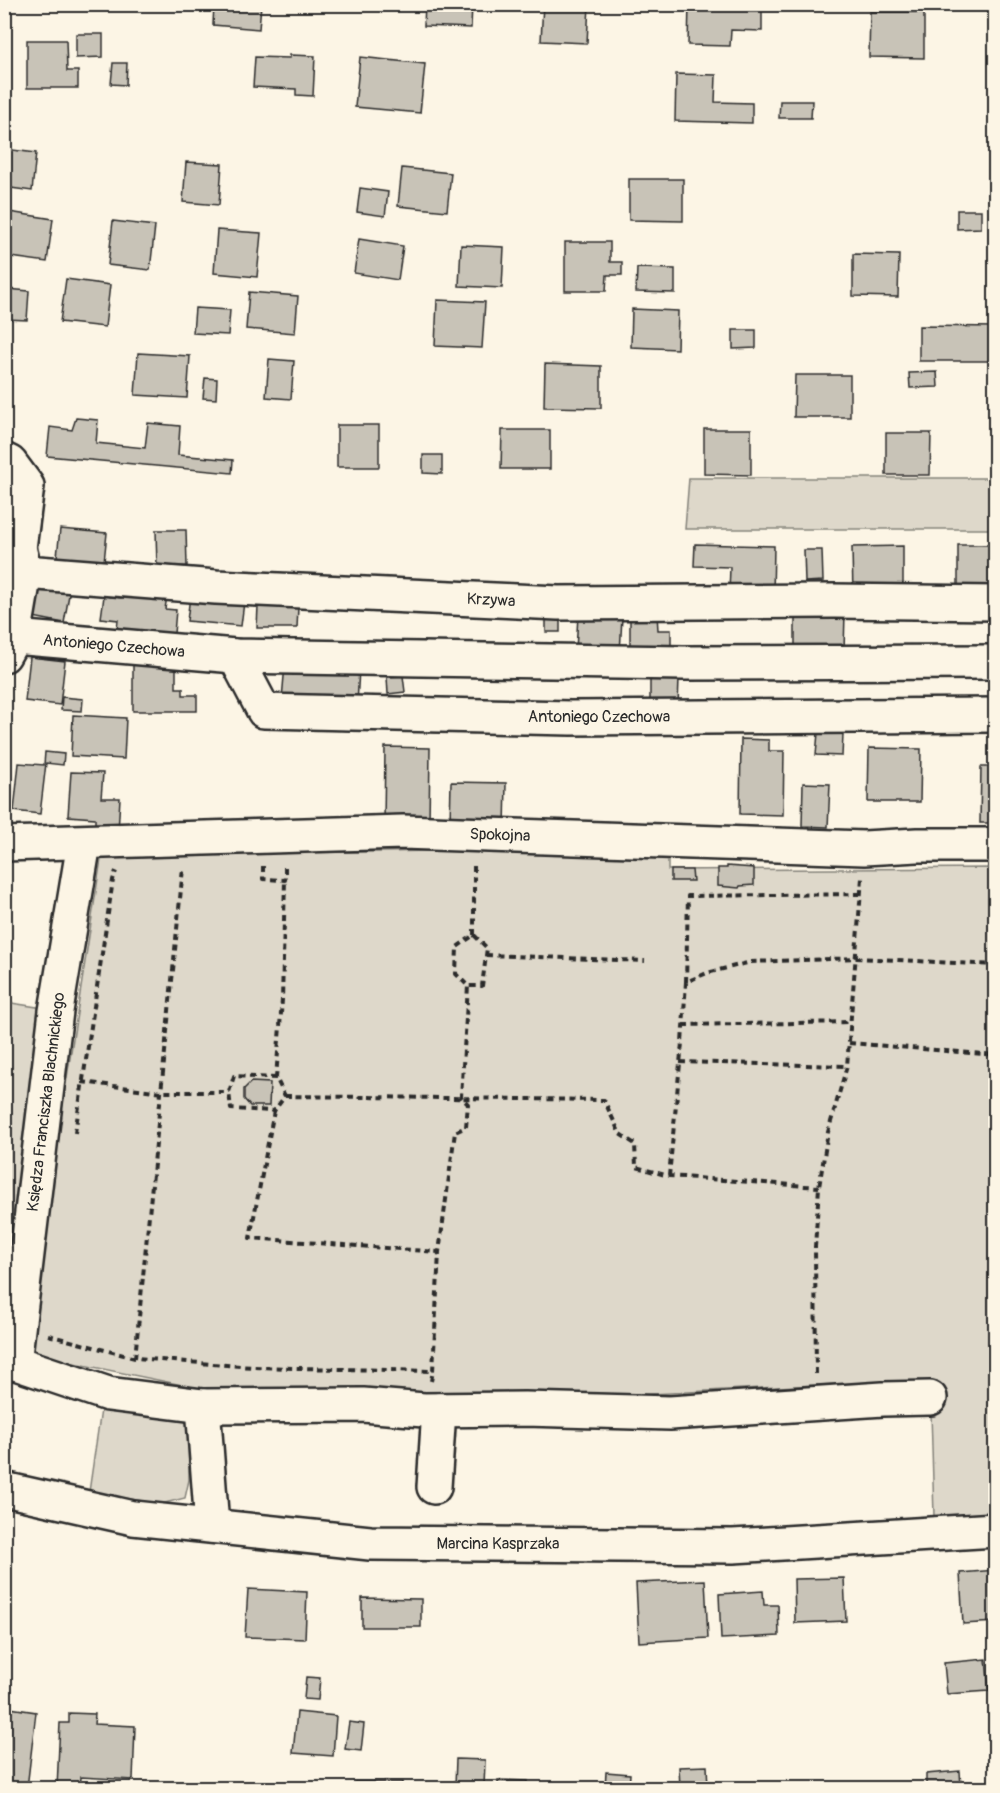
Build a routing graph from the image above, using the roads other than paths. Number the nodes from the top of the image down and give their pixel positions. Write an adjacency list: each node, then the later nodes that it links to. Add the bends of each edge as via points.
1 (4, 460): 2 (street, via 27,486)
2 (16, 556): 3 (street, Krzywa, via 216,587 558,603); 4 (street)
3 (996, 603)
4 (9, 646): 5 (street, Antoniego Czechowa)
5 (235, 656): 6 (street, Antoniego Czechowa, via 684,663); 7 (street, Antoniego Czechowa, via 264,711 571,718)
6 (996, 662)
7 (996, 715)
8 (84, 843): 9 (street, Spokojna); 10 (street, Spokojna, via 403,832 864,848); 11 (street, Księdza Franciszka Blachnickiego)
9 (4, 844)
10 (996, 845)
11 (9, 1361): 13 (street, via 108,1394)
12 (930, 1398): 14 (street, via 670,1413)
13 (202, 1406): 14 (street, via 363,1405); 17 (street)
14 (432, 1410): 15 (street)
15 (434, 1487)
16 (4, 1489): 17 (street, Marcina Kasprzaka, via 133,1518)
17 (212, 1526): 18 (street, Marcina Kasprzaka, via 370,1543 733,1546)
18 (996, 1530)

